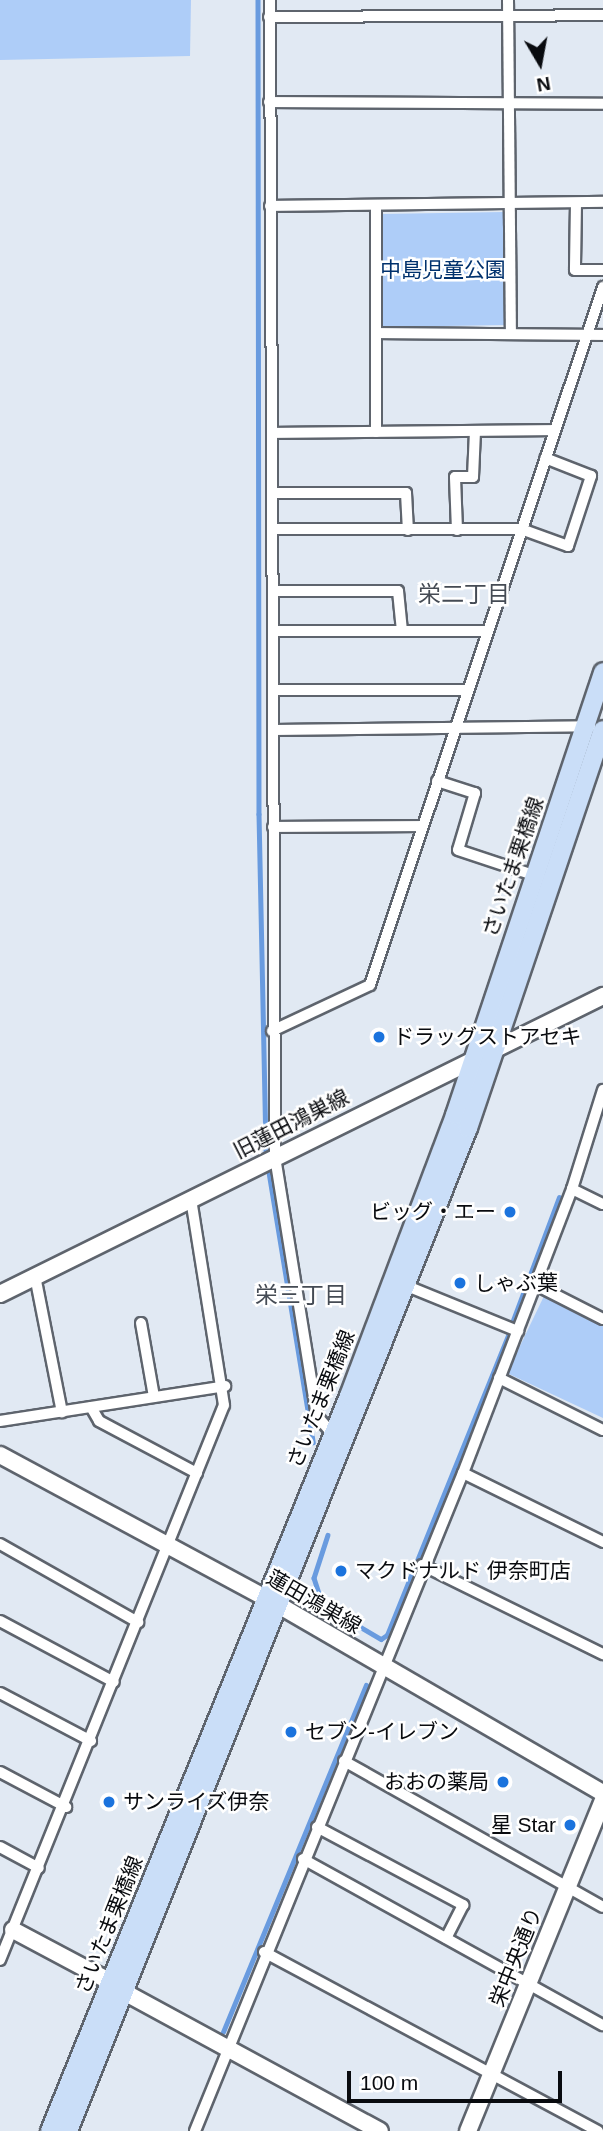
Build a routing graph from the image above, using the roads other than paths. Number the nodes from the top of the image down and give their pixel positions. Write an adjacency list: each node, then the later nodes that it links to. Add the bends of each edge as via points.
1 (270, 0): 5 (street)
2 (508, 0): 3 (street)
3 (508, 15): 4 (street); 5 (street); 7 (street)
4 (603, 15)
5 (270, 17): 6 (street)
6 (269, 102): 7 (street); 13 (street)
7 (508, 104): 8 (street); 10 (street)
8 (603, 104)
9 (603, 202): 11 (street)
10 (511, 203): 11 (street); 12 (street); 18 (street)
11 (576, 203): 14 (street, via 575,270)
12 (376, 205): 13 (street); 17 (street)
13 (270, 206): 23 (street)
14 (603, 270)
15 (603, 288): 16 (street)
16 (588, 332): 18 (street); 19 (street); 20 (street)
17 (376, 333): 18 (street); 22 (street)
18 (511, 333)
19 (603, 335)
20 (555, 430): 21 (street); 24 (street)
21 (475, 431): 22 (street); 31 (street, via 473,477 455,477)
22 (376, 432): 23 (street)
23 (272, 433): 27 (street)
24 (545, 458): 25 (street); 29 (street)
25 (591, 476): 26 (street); 29 (street, via 568,546)
26 (603, 479)
27 (272, 493): 28 (street); 30 (street, via 406,493)
28 (272, 529): 30 (street); 32 (street)
29 (521, 529): 31 (street); 35 (street)
30 (408, 530): 31 (street)
31 (457, 530)
32 (273, 591): 33 (street); 34 (street, via 398,591)
33 (273, 631): 34 (street); 37 (street)
34 (402, 631): 35 (street)
35 (487, 631): 38 (street)
36 (603, 672): 40 (main road, さいたま栗橋線)
37 (273, 690): 38 (street); 41 (street)
38 (467, 690): 39 (street)
39 (455, 728): 40 (street); 41 (street); 42 (street)
40 (597, 728): 45 (main road, さいたま栗橋線)
41 (274, 730): 44 (street)
42 (437, 781): 43 (street); 45 (street, via 475,793 458,850)
43 (422, 826): 44 (street); 47 (street, via 370,985)
44 (273, 827): 47 (street)
45 (542, 878): 48 (main road, さいたま栗橋線); 49 (main road, さいたま栗橋線)
46 (603, 996): 48 (street, 旧蓮田鴻巣線)
47 (272, 1031): 51 (street)
48 (495, 1050): 49 (street, 旧蓮田鴻巣線); 57 (main road, さいたま栗橋線)
49 (472, 1062): 51 (street, 旧蓮田鴻巣線); 69 (main road, さいたま栗橋線)
50 (603, 1090): 52 (street)
51 (268, 1160): 53 (street, 旧蓮田鴻巣線); 69 (street, via 317,1416)
52 (572, 1189): 54 (street); 56 (street)
53 (191, 1198): 55 (street, 旧蓮田鴻巣線); 63 (street)
54 (603, 1203)
55 (35, 1276): 58 (street, 旧蓮田鴻巣線); 66 (street)
56 (536, 1285): 59 (street); 61 (street)
57 (407, 1286): 61 (street); 78 (main road, さいたま栗橋線)
58 (0, 1294)
59 (603, 1319)
60 (141, 1323): 64 (street)
61 (518, 1331): 62 (street)
62 (499, 1378): 68 (street); 72 (street)
63 (225, 1386): 64 (street); 71 (street, via 224,1405)
64 (154, 1397): 65 (street)
65 (91, 1407): 66 (street); 71 (street, via 99,1421)
66 (62, 1412): 67 (street)
67 (0, 1421)
68 (603, 1429)
69 (331, 1432): 77 (main road, さいたま栗橋線)
70 (0, 1455): 75 (street, 蓮田鴻巣線)
71 (197, 1473): 75 (street)
72 (463, 1473): 73 (street); 76 (street)
73 (603, 1542)
74 (0, 1544): 80 (street)
75 (167, 1546): 77 (street, 蓮田鴻巣線); 80 (street)
76 (422, 1565): 81 (street); 82 (street)
77 (264, 1597): 78 (street, 蓮田鴻巣線); 102 (main road, さいたま栗橋線)
78 (282, 1607): 82 (street, 蓮田鴻巣線); 102 (main road, さいたま栗橋線)
79 (0, 1621): 83 (street)
80 (138, 1622): 83 (street)
81 (603, 1654)
82 (383, 1666): 86 (street); 88 (street, 蓮田鴻巣線)
83 (114, 1682): 85 (street)
84 (0, 1693): 85 (street)
85 (91, 1741): 90 (street)
86 (344, 1761): 91 (street); 95 (street)
87 (0, 1772): 90 (street)
88 (603, 1793)
89 (603, 1800): 95 (street, 栄中央通り)
90 (66, 1807): 94 (street)
91 (317, 1827): 93 (street); 98 (street, via 463,1905)
92 (0, 1847): 94 (street)
93 (303, 1859): 98 (street); 99 (street)
94 (39, 1868): 97 (street)
95 (568, 1888): 96 (street); 101 (street, 栄中央通り)
96 (603, 1907)
97 (7, 1926): 100 (street); 102 (street)
98 (446, 1938): 101 (street)
99 (264, 1952): 104 (street); 105 (street)
100 (0, 1960)
101 (526, 1984): 103 (street); 105 (street, 栄中央通り)
102 (118, 1987): 104 (street); 106 (main road, さいたま栗橋線); 107 (main road, さいたま栗橋線)
103 (603, 2025)
104 (227, 2046): 108 (street); 109 (street)
105 (491, 2074): 110 (street, 栄中央通り); 111 (street)
106 (50, 2131)
107 (68, 2131)
108 (194, 2131)
109 (380, 2131)
110 (468, 2131)
111 (598, 2131)

